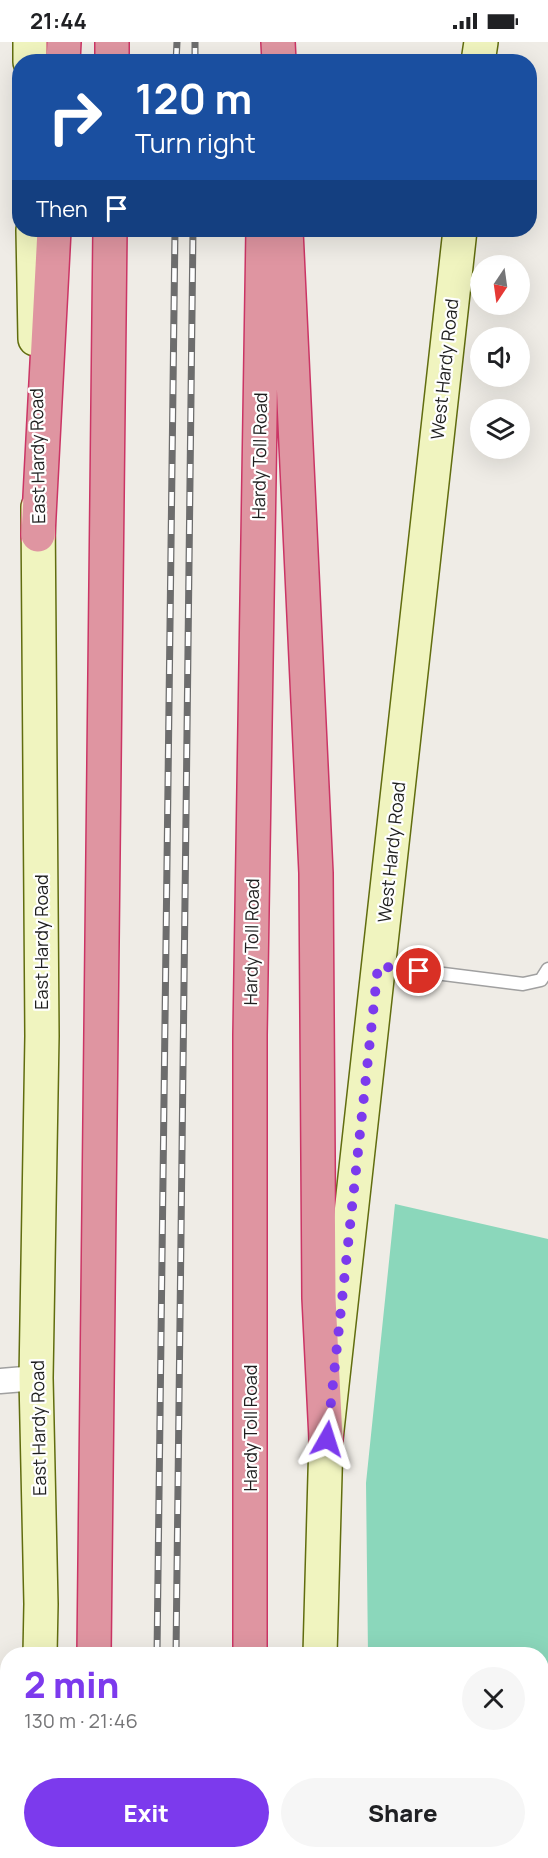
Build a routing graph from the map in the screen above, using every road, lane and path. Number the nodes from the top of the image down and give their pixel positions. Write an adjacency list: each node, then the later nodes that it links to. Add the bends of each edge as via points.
1 (33, 237): 7 (main road, East Hardy Road)
2 (54, 237): 7 (highway)
3 (110, 237): 14 (highway)
4 (262, 237): 15 (highway, Hardy Toll Road, via 250,1035)
5 (286, 237): 12 (highway, via 316,873 319,1298)
6 (459, 237): 8 (main road, West Hardy Road)
7 (38, 535): 10 (main road, East Hardy Road, via 42,1036)
8 (378, 966): 9 (lane, via 523,984 541,980); 12 (main road, West Hardy Road)
9 (548, 969)
10 (36, 1378): 11 (street); 13 (main road, East Hardy Road)
11 (0, 1381)
12 (327, 1439): 16 (main road, West Hardy Road)
13 (40, 1647)
14 (94, 1647)
15 (250, 1647)
16 (320, 1647)

